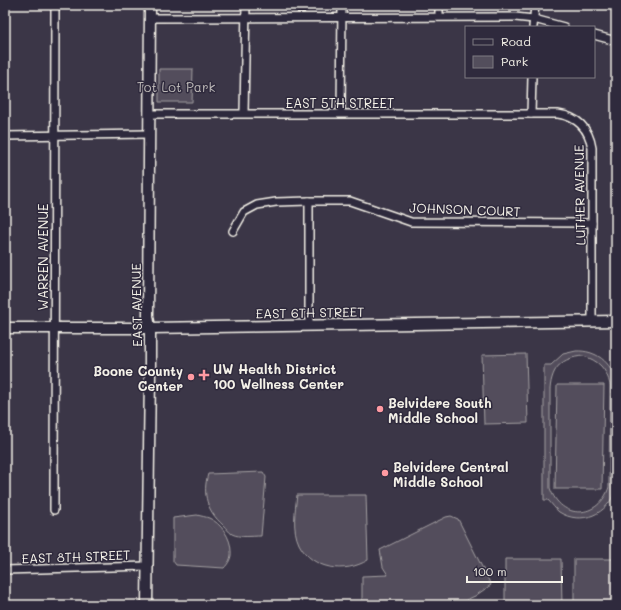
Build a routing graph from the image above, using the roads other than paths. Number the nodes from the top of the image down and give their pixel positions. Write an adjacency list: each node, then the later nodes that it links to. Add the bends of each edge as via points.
1 (55, 5): 23 (street, WARREN AVENUE)
2 (150, 5): 10 (street, EAST AVENUE)
3 (246, 5): 8 (street)
4 (342, 5): 9 (street)
5 (439, 5): 7 (street)
6 (535, 5): 11 (street)
7 (439, 16): 9 (street); 11 (street)
8 (246, 17): 9 (street); 10 (street); 17 (street)
9 (341, 17): 18 (street)
10 (149, 18): 19 (street, EAST AVENUE)
11 (534, 19): 12 (street); 13 (street)
12 (534, 26)
13 (560, 26)
14 (595, 35): 15 (street)
15 (616, 41)
16 (532, 78): 20 (street)
17 (244, 113): 18 (street, EAST 5TH STREET); 19 (street, EAST 5TH STREET)
18 (341, 113): 20 (street, EAST 5TH STREET)
19 (149, 114): 21 (street, EAST AVENUE)
20 (531, 114): 25 (street, LUTHER AVENUE, via 564,115 579,122 587,131 592,148)
21 (149, 134): 23 (street); 32 (street, EAST AVENUE)
22 (5, 136): 23 (street)
23 (55, 136): 30 (street, WARREN AVENUE)
24 (310, 201): 25 (street, JOHNSON COURT, via 350,201 411,222); 26 (street, JOHNSON COURT, via 257,205 244,212); 29 (street)
25 (592, 223): 28 (street, LUTHER AVENUE)
26 (232, 231)
27 (616, 320): 28 (street, EAST 6TH STREET)
28 (592, 321): 29 (street, EAST 6TH STREET)
29 (309, 325): 32 (street, EAST 6TH STREET)
30 (54, 327): 31 (street, EAST 6TH STREET); 32 (street, EAST 6TH STREET); 33 (street, WARREN AVENUE)
31 (5, 328)
32 (150, 328): 34 (street, EAST AVENUE)
33 (54, 510)
34 (148, 566): 35 (street, EAST 8TH STREET); 36 (street, EAST AVENUE)
35 (5, 570)
36 (147, 605)

